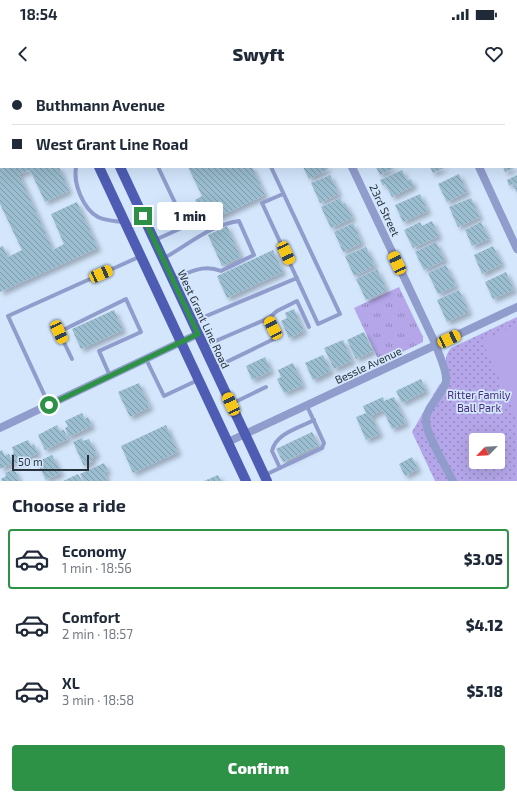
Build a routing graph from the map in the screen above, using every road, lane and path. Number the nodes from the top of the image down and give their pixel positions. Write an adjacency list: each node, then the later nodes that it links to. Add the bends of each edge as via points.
1 (76, 168): 9 (lane, via 77,187 86,205 97,217)
2 (99, 168): 9 (main road)
3 (120, 168): 10 (main road, West Grant Line Road)
4 (158, 168): 10 (lane, via 186,226)
5 (271, 168): 8 (lane)
6 (352, 168): 22 (street, 23rd Street)
7 (479, 168): 11 (street)
8 (283, 194): 14 (lane, via 262,203); 14 (lane, via 340,314 318,324)
9 (125, 223): 12 (main road)
10 (154, 240): 13 (main road, West Grant Line Road)
11 (517, 248)
12 (141, 256): 21 (main road); 31 (lane, via 8,316)
13 (163, 258): 15 (main road, West Grant Line Road); 15 (lane, via 226,223 239,221 254,255 221,271 213,268 191,271)
14 (297, 278): 18 (lane)
15 (173, 280): 18 (main road, West Grant Line Road)
16 (517, 307): 22 (street, Bessle Avenue)
17 (268, 318): 19 (lane, via 297,301); 23 (lane); 26 (lane, via 278,337)
18 (192, 322): 20 (main road, West Grant Line Road)
19 (309, 327)
20 (198, 334): 21 (street); 23 (main road, West Grant Line Road)
21 (181, 342): 25 (street); 28 (main road)
22 (436, 345): 32 (street, Bessle Avenue); 40 (street, 23rd Street, via 446,383 428,413 426,422)
23 (204, 346): 26 (main road, West Grant Line Road)
24 (72, 359): 27 (lane, via 59,332 126,300 141,332 99,351)
25 (146, 359): 27 (street); 28 (lane, via 164,396)
26 (214, 368): 30 (main road, West Grant Line Road)
27 (110, 376): 31 (street)
28 (198, 379): 36 (main road)
29 (266, 387): 30 (lane)
30 (231, 404): 35 (main road, West Grant Line Road)
31 (49, 405): 34 (street)
32 (308, 406): 33 (lane); 35 (street, Bessle Avenue)
33 (314, 420): 37 (lane, via 279,437 272,451); 37 (lane, via 324,443 322,448)
34 (0, 428)
35 (245, 434): 36 (street, Bessle Avenue); 38 (main road, West Grant Line Road)
36 (228, 442): 39 (main road)
37 (280, 468): 38 (lane)
38 (266, 478)
39 (246, 481)
40 (453, 481)

